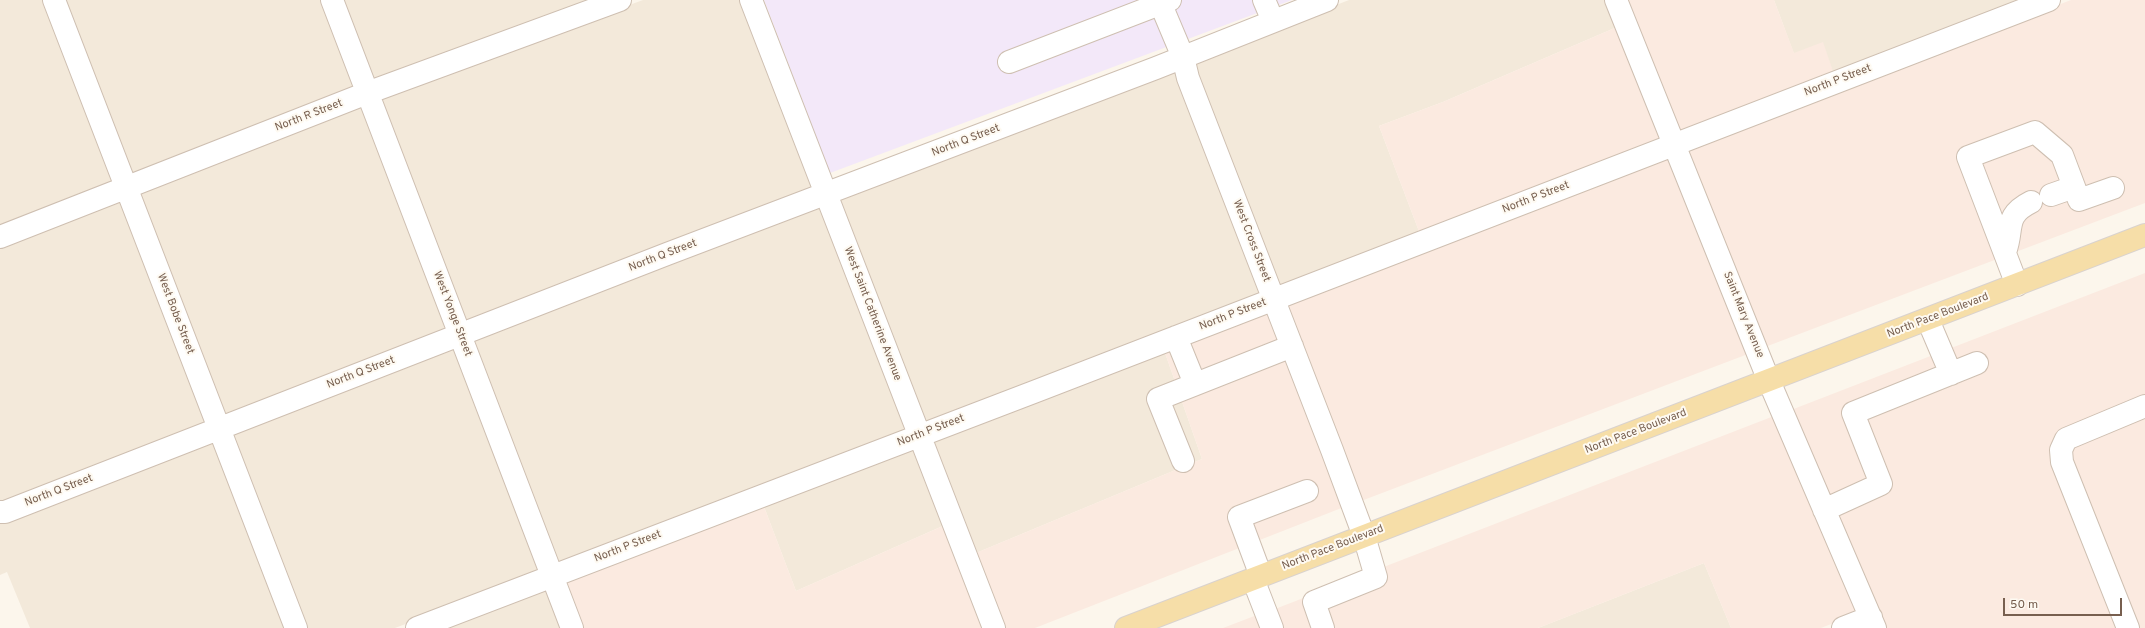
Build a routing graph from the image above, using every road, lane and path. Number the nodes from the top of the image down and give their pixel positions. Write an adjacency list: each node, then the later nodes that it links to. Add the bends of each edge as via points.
1 (54, 0): 15 (street, West Bobe Street)
2 (332, 0): 13 (street, West Yonge Street)
3 (620, 0): 13 (street, North R Street)
4 (751, 0): 18 (street, West Saint Catherine Avenue)
5 (1264, 0): 10 (street)
6 (1327, 0): 10 (street, North Q Street)
7 (1616, 0): 14 (street, Saint Mary Avenue)
8 (2049, 0): 14 (street, North P Street)
9 (1163, 1): 11 (street, West Cross Street); 12 (street)
10 (1273, 21): 11 (street, North Q Street)
11 (1183, 57): 18 (street, North Q Street); 23 (street, West Cross Street, via 1188,78)
12 (1009, 62)
13 (367, 93): 15 (street, North R Street); 25 (street, West Yonge Street)
14 (1674, 145): 23 (street, North P Street); 30 (street, Saint Mary Avenue)
15 (125, 187): 20 (street, North R Street); 33 (street, West Bobe Street)
16 (2074, 187): 17 (street, via 2079,200); 21 (street, via 2020,208 2010,225); 21 (street, via 2062,155 2036,132 1968,157)
17 (2113, 188)
18 (826, 195): 25 (street, North Q Street); 34 (street, West Saint Catherine Avenue)
19 (2145, 235): 22 (main road, North Pace Boulevard)
20 (0, 237)
21 (2005, 254): 22 (street)
22 (2017, 285): 24 (main road, North Pace Boulevard)
23 (1274, 299): 26 (street, North P Street); 27 (street, West Cross Street)
24 (1928, 320): 29 (street); 30 (main road, North Pace Boulevard)
25 (460, 335): 33 (street, North Q Street); 40 (street, West Yonge Street)
26 (1176, 337): 31 (street); 34 (street, North P Street)
27 (1292, 346): 31 (street); 39 (street, West Cross Street)
28 (1977, 364): 29 (street)
29 (1951, 374): 37 (street, via 1853,413 1881,484)
30 (1769, 381): 37 (street, Saint Mary Avenue); 39 (main road, North Pace Boulevard)
31 (1195, 384): 35 (street, via 1158,399)
32 (2144, 409): 51 (street, via 2066,439 2061,450 2062,462)
33 (219, 429): 38 (street, North Q Street); 43 (street, West Bobe Street)
34 (920, 436): 40 (street, North P Street); 46 (street, West Saint Catherine Avenue)
35 (1183, 462)
36 (1307, 491): 41 (street, via 1239,517)
37 (1824, 510): 42 (street, Saint Mary Avenue)
38 (0, 512)
39 (1364, 536): 41 (main road, North Pace Boulevard); 49 (street, West Cross Street, via 1376,577 1314,602)
40 (552, 576): 44 (street, North P Street); 45 (street, West Yonge Street)
41 (1257, 578): 47 (main road, North Pace Boulevard); 48 (street)
42 (1873, 622): 50 (street)
43 (296, 628)
44 (417, 628)
45 (572, 628)
46 (994, 628)
47 (1126, 628)
48 (1272, 628)
49 (1323, 628)
50 (1843, 628)
51 (2128, 628)

